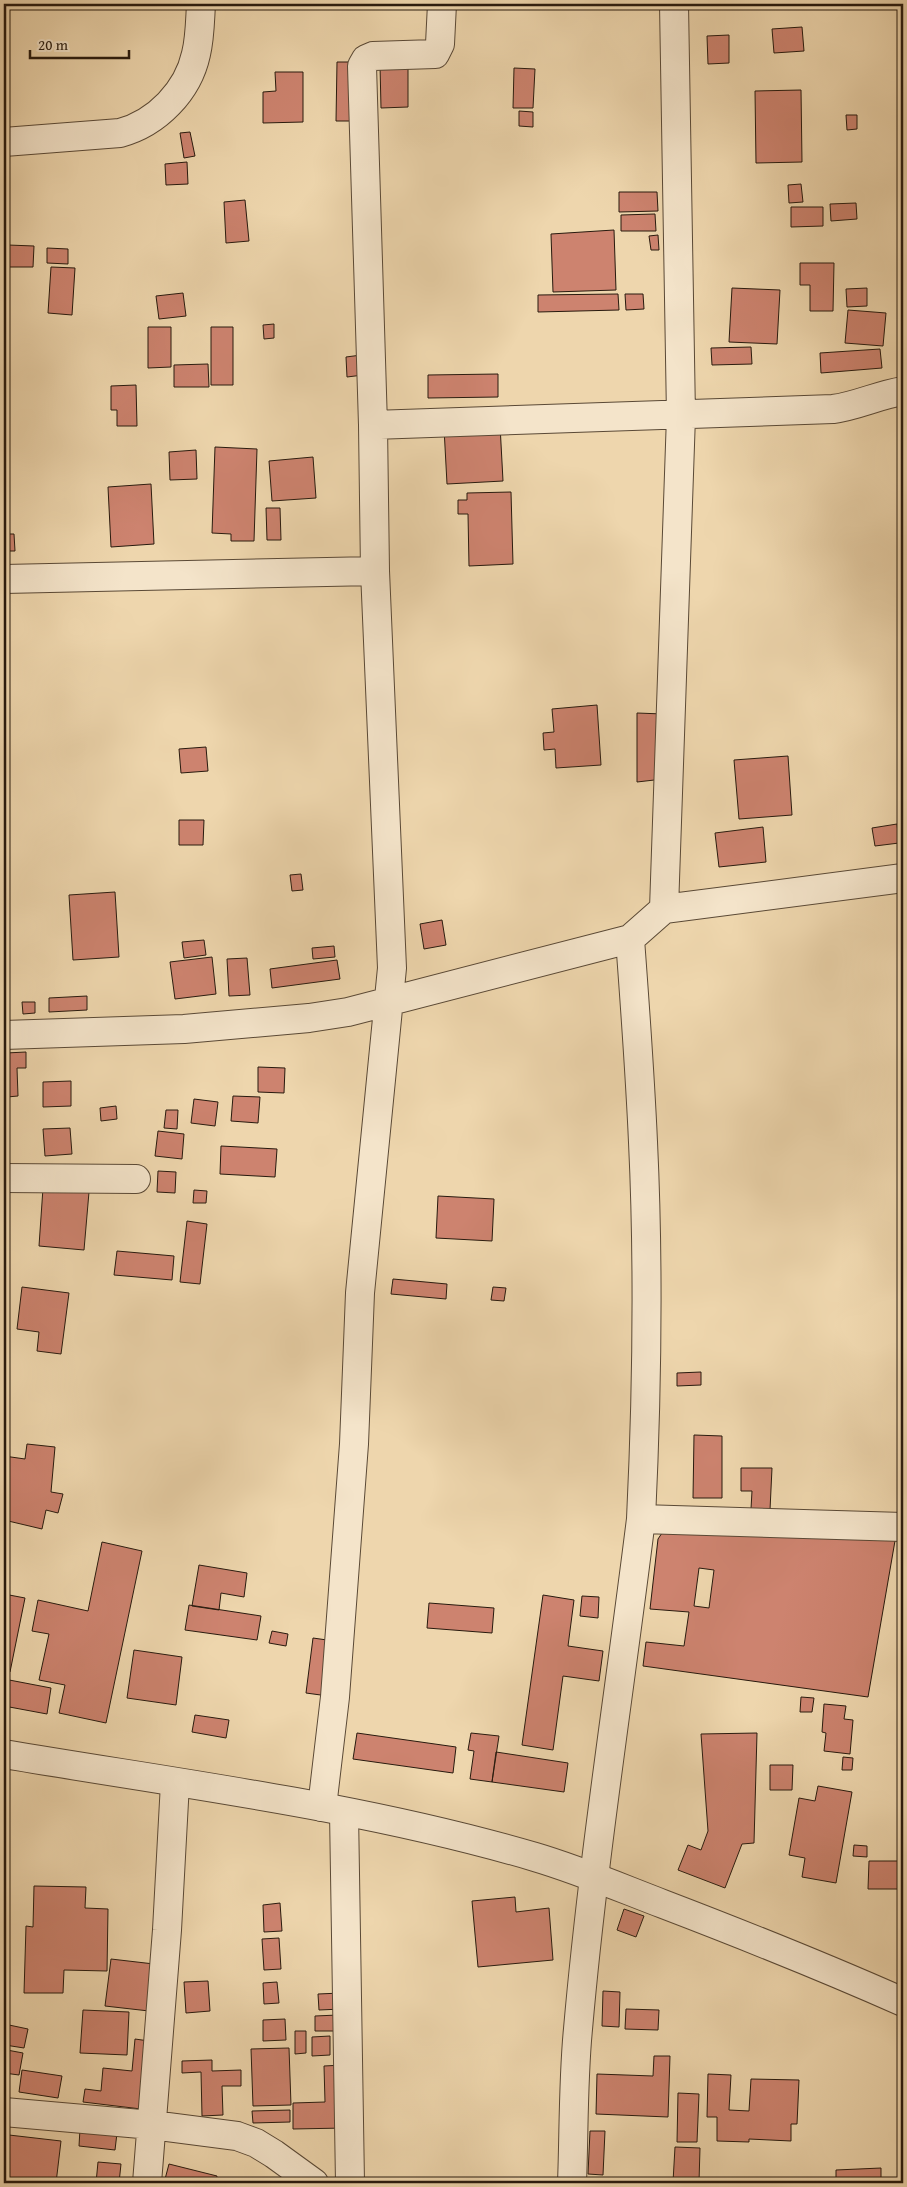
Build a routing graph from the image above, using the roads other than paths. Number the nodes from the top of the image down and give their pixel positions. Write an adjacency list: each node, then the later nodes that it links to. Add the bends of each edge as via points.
1 (201, 4): 4 (street, via 196,54 190,74 156,116 120,133)
2 (442, 4): 7 (street, via 440,44 435,54 373,56 362,66)
3 (674, 4): 6 (street)
4 (4, 142)
5 (903, 391): 6 (street, via 832,409)
6 (681, 416): 7 (street); 11 (street)
7 (373, 425): 8 (street)
8 (375, 571): 9 (street); 13 (street, via 392,942)
9 (4, 579)
10 (903, 878): 11 (street)
11 (664, 909): 12 (street)
12 (630, 939): 13 (street); 17 (street, via 643,1143 647,1364)
13 (390, 1001): 14 (street, via 348,1012 267,1023); 21 (street, via 360,1293 354,1444 335,1697)
14 (4, 1035)
15 (4, 1178): 16 (street)
16 (136, 1180)
17 (641, 1520): 18 (street); 22 (street)
18 (903, 1527)
19 (4, 1754): 20 (street)
20 (174, 1783): 21 (street); 25 (street)
21 (333, 1809): 22 (street, via 534,1856); 28 (street)
22 (594, 1876): 23 (street, via 807,1960); 29 (street, via 578,2031)
23 (903, 2002)
24 (4, 2112): 25 (street)
25 (152, 2125): 26 (street); 27 (street, via 237,2136 268,2151)
26 (147, 2183)
27 (314, 2183)
28 (350, 2183)
29 (572, 2183)

